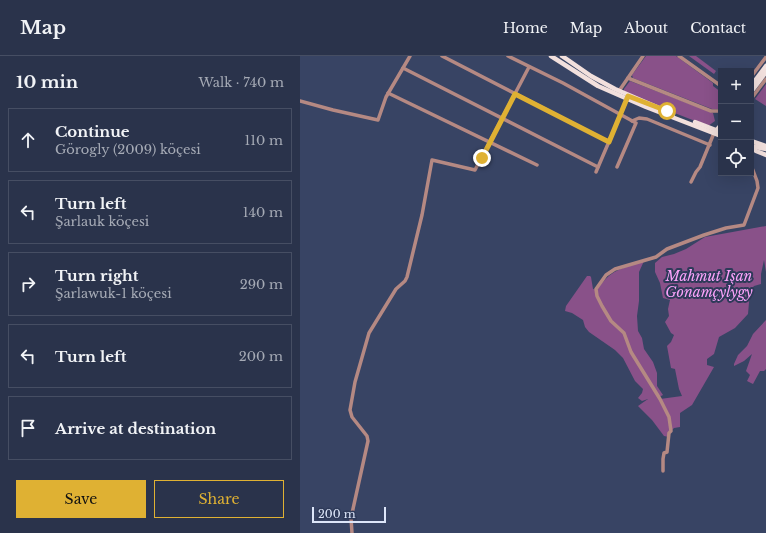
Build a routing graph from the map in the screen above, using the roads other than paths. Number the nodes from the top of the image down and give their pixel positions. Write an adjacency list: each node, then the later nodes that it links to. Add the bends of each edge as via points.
1 (410, 56): 11 (street)
2 (442, 56): 20 (street)
3 (508, 56): 10 (street)
4 (551, 56): 19 (main road, via 598,86)
5 (562, 56): 19 (main road)
6 (643, 56): 14 (street)
7 (679, 56): 16 (street)
8 (766, 57): 13 (street)
9 (766, 66): 17 (main road)
10 (529, 67): 20 (street); 24 (street)
11 (403, 68): 18 (street); 25 (street)
12 (766, 72): 17 (main road)
13 (754, 73)
14 (628, 78): 19 (street); 23 (street, via 711,111)
15 (766, 79): 17 (street)
16 (718, 84)
17 (756, 86)
18 (388, 93): 22 (street, via 378,120); 29 (street)
19 (618, 93): 21 (main road)
20 (515, 94): 25 (street); 30 (street)
21 (627, 97): 24 (street); 27 (main road)
22 (300, 101)
23 (718, 110)
24 (621, 114): 26 (street); 30 (street)
25 (503, 119): 29 (street); 30 (street, via 597,170)
26 (634, 122): 32 (street, via 639,118 647,119); 39 (street)
27 (718, 133)
28 (718, 134): 32 (street)
29 (490, 142): 38 (street); 43 (street, via 475,170 432,160 407,277 393,293 369,333 350,405 352,417 368,441 351,518)
30 (609, 142)
31 (754, 142): 33 (main road)
32 (710, 146): 41 (street)
33 (766, 146)
34 (754, 147): 36 (main road)
35 (754, 149): 37 (main road)
36 (766, 150)
37 (766, 155)
38 (537, 165)
39 (617, 167)
40 (754, 173): 42 (street, via 758,188 744,225 726,228 667,250 656,257 615,270 606,275 596,289 602,306 611,321 624,333 631,352 669,417 671,430 667,452 662,459)
41 (691, 182)
42 (663, 471)
43 (352, 533)

